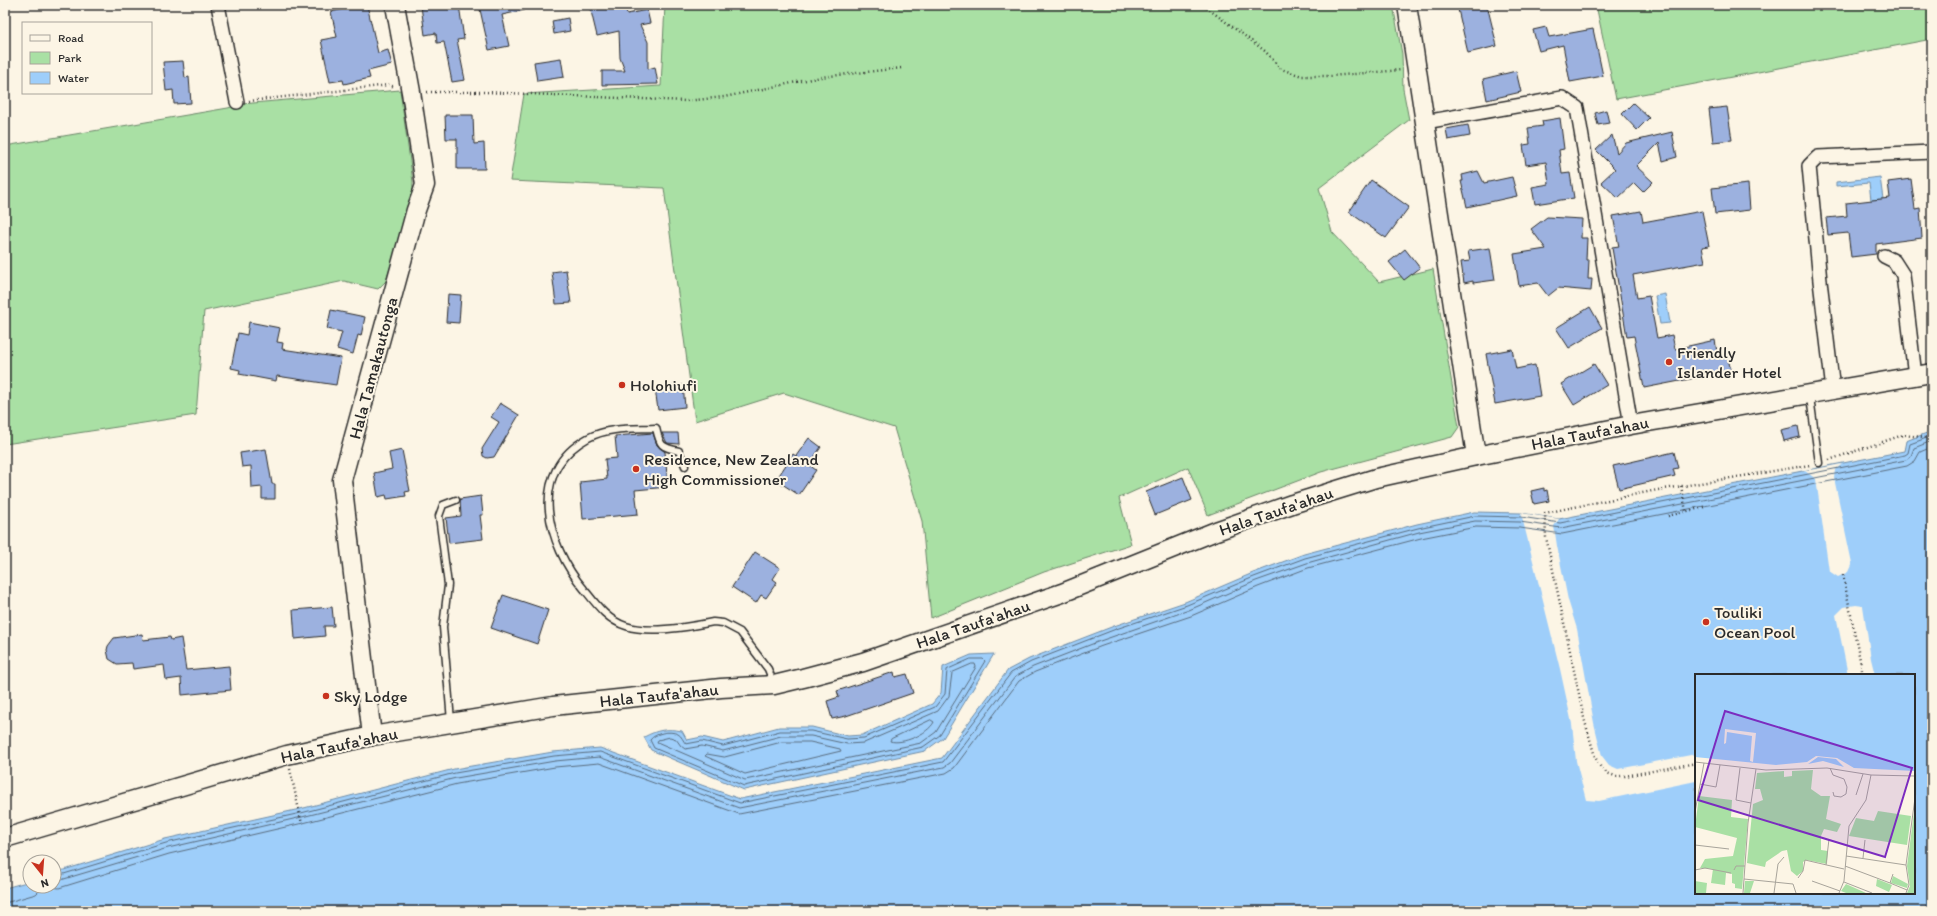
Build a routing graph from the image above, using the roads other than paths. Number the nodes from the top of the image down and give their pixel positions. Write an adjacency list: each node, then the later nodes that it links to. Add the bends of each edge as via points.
1 (218, 5): 4 (street)
2 (395, 5): 18 (street, Hala Tamakautonga, via 425,185 342,480)
3 (1407, 5): 5 (street)
4 (237, 102)
5 (1425, 122): 11 (street, via 1562,98 1577,108); 12 (street)
6 (1932, 152): 9 (street, via 1818,157 1809,166)
7 (1884, 256): 8 (street, via 1894,261 1903,275)
8 (1924, 375): 9 (street, Hala Taufa'ahau)
9 (1833, 390): 10 (street, Hala Taufa'ahau)
10 (1809, 395): 11 (street, Hala Taufa'ahau); 13 (lane)
11 (1631, 425): 12 (street, Hala Taufa'ahau)
12 (1476, 456): 16 (street, Hala Taufa'ahau, via 1376,478 1292,504 1216,531 1062,593 863,662)
13 (1819, 463)
14 (685, 466): 16 (lane, via 679,450 664,447 659,442 656,428 610,430 588,438 558,462 551,477 548,499 550,524 558,550 572,576 609,618 627,627 651,630 713,622 732,626 740,632 768,669)
15 (456, 500): 17 (lane, via 443,505 439,516 448,585 443,627)
16 (774, 685): 17 (street, Hala Taufa'ahau, via 721,688 553,706)
17 (451, 722): 18 (street, Hala Taufa'ahau)
18 (372, 736): 19 (street, Hala Taufa'ahau, via 287,755)
19 (5, 838)

